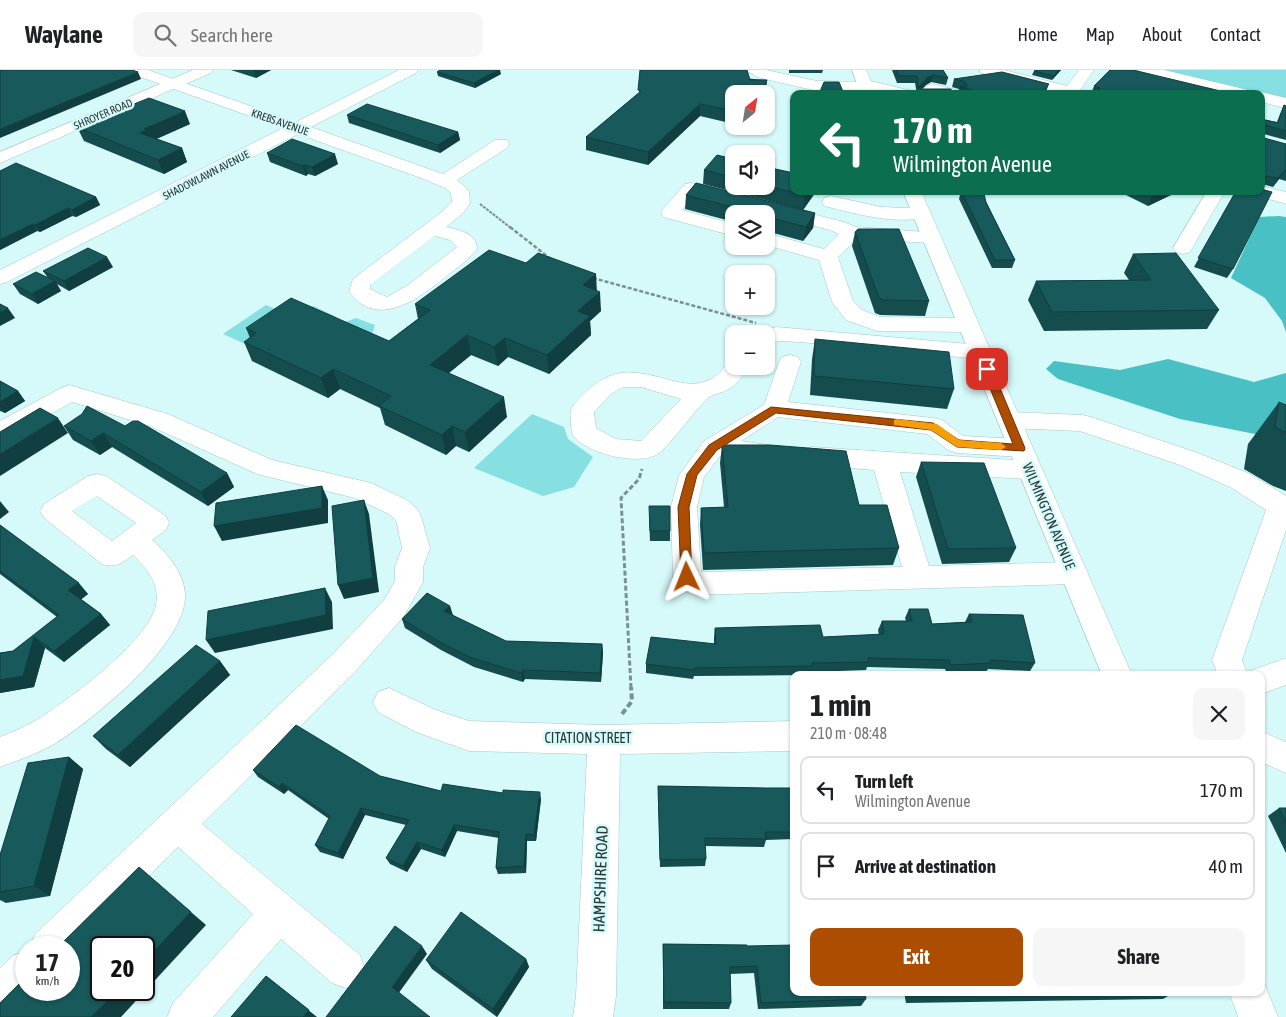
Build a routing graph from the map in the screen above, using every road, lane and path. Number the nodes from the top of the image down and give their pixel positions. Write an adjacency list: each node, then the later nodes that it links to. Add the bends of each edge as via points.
1 (134, 70): 9 (street, KREBS AVENUE)
2 (206, 70): 9 (street, SHROYER ROAD)
3 (411, 70): 16 (street, SHADOWLAWN AVENUE)
4 (753, 70): 10 (street, via 817,86)
5 (858, 70): 10 (street)
6 (986, 70): 11 (street)
7 (1086, 70): 12 (street)
8 (1145, 70): 13 (street)
9 (174, 84): 16 (street, KREBS AVENUE); 18 (street, SHROYER ROAD)
10 (868, 90)
11 (1061, 90)
12 (1074, 90)
13 (1229, 90)
14 (1265, 98): 15 (street)
15 (1286, 103)
16 (297, 128): 19 (street, KREBS AVENUE); 37 (street, SHADOWLAWN AVENUE)
17 (501, 144): 19 (street)
18 (0, 158)
19 (444, 182): 29 (street, via 461,202); 35 (path)
20 (1265, 192): 23 (street)
21 (914, 195): 27 (street, WILMINGTON AVENUE)
22 (1214, 195): 33 (street)
23 (1286, 198)
24 (831, 202): 27 (street, via 881,213)
25 (746, 203): 28 (street, via 691,188 670,213)
26 (775, 210): 30 (street)
27 (922, 214): 31 (street, WILMINGTON AVENUE)
28 (725, 228)
29 (432, 229): 29 (street, via 360,283 359,291 367,298 385,304 400,300 467,250 466,243 457,236)
30 (852, 233): 31 (street); 34 (street)
31 (932, 238): 39 (street, WILMINGTON AVENUE)
32 (775, 241): 34 (street)
33 (1183, 248)
34 (828, 256): 39 (street, via 843,302 854,315 876,324)
35 (558, 264)
36 (584, 275): 38 (path, via 750,320)
37 (0, 278)
38 (757, 325)
39 (968, 325): 41 (street, WILMINGTON AVENUE)
40 (775, 336): 41 (street, via 842,338)
41 (980, 352): 46 (street, WILMINGTON AVENUE)
42 (790, 362): 45 (street)
43 (730, 375): 44 (street, via 721,384)
44 (700, 391): 49 (street); 49 (street, via 681,391 642,380 619,380 603,389 582,410 584,432 599,444 622,451)
45 (774, 409): 48 (street); 50 (street, via 933,426 957,444)
46 (1009, 420): 50 (street, WILMINGTON AVENUE); 52 (street, via 1082,423 1105,430 1222,472)
47 (0, 432): 68 (street, via 69,393 159,420 266,468 362,490 398,507 408,516 416,548 408,582 394,608 344,663)
48 (713, 448): 51 (street); 55 (street, via 692,474 684,507 687,577 695,584)
49 (648, 449): 62 (path, via 639,479 621,498 632,701)
50 (1025, 459): 51 (street); 54 (street, WILMINGTON AVENUE)
51 (884, 462): 55 (street)
52 (1284, 508): 57 (street, via 1227,660)
53 (134, 540): 64 (street, via 156,558 169,584 170,606 164,621 148,644 89,700 46,731)
54 (1074, 573): 55 (street); 56 (street, WILMINGTON AVENUE)
55 (919, 578)
56 (1115, 671)
57 (1231, 671)
58 (1286, 671): 59 (street)
59 (1265, 679)
60 (389, 702): 62 (street, CITATION STREET, via 427,722 469,736)
61 (790, 736): 62 (street, CITATION STREET)
62 (604, 740): 74 (street, HAMPSHIRE ROAD)
63 (1265, 748): 65 (street)
64 (0, 752)
65 (1286, 758)
66 (191, 837): 67 (street)
67 (279, 913): 69 (street); 73 (street)
68 (61, 936)
69 (346, 969)
70 (15, 981): 71 (street)
71 (0, 995)
72 (1250, 996): 75 (street)
73 (186, 1017)
74 (593, 1017)
75 (1258, 1017)

